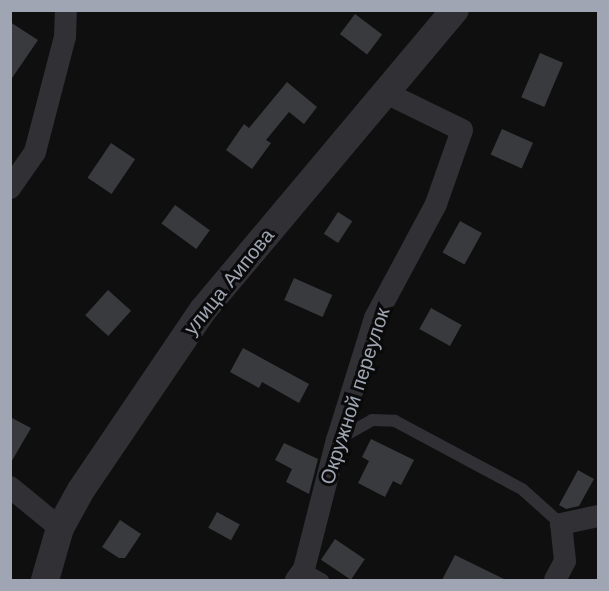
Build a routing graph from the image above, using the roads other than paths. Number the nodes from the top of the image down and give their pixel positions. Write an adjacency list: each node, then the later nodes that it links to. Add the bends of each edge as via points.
1 (66, 10): 4 (street, via 64,37 35,152)
2 (455, 10): 3 (street, улица Аипова)
3 (384, 92): 5 (street, Окружной переулок, via 462,130 436,204 375,318); 9 (street, улица Аипова, via 203,310 127,419)
4 (10, 188)
5 (337, 440): 8 (lane, via 372,420 395,421 522,489); 10 (street, Окружной переулок)
6 (10, 487): 9 (street)
7 (598, 516): 8 (street)
8 (561, 524): 12 (street, via 565,561)
9 (60, 528): 11 (street, улица Аипова)
10 (307, 577)
11 (45, 580)
12 (555, 580)

